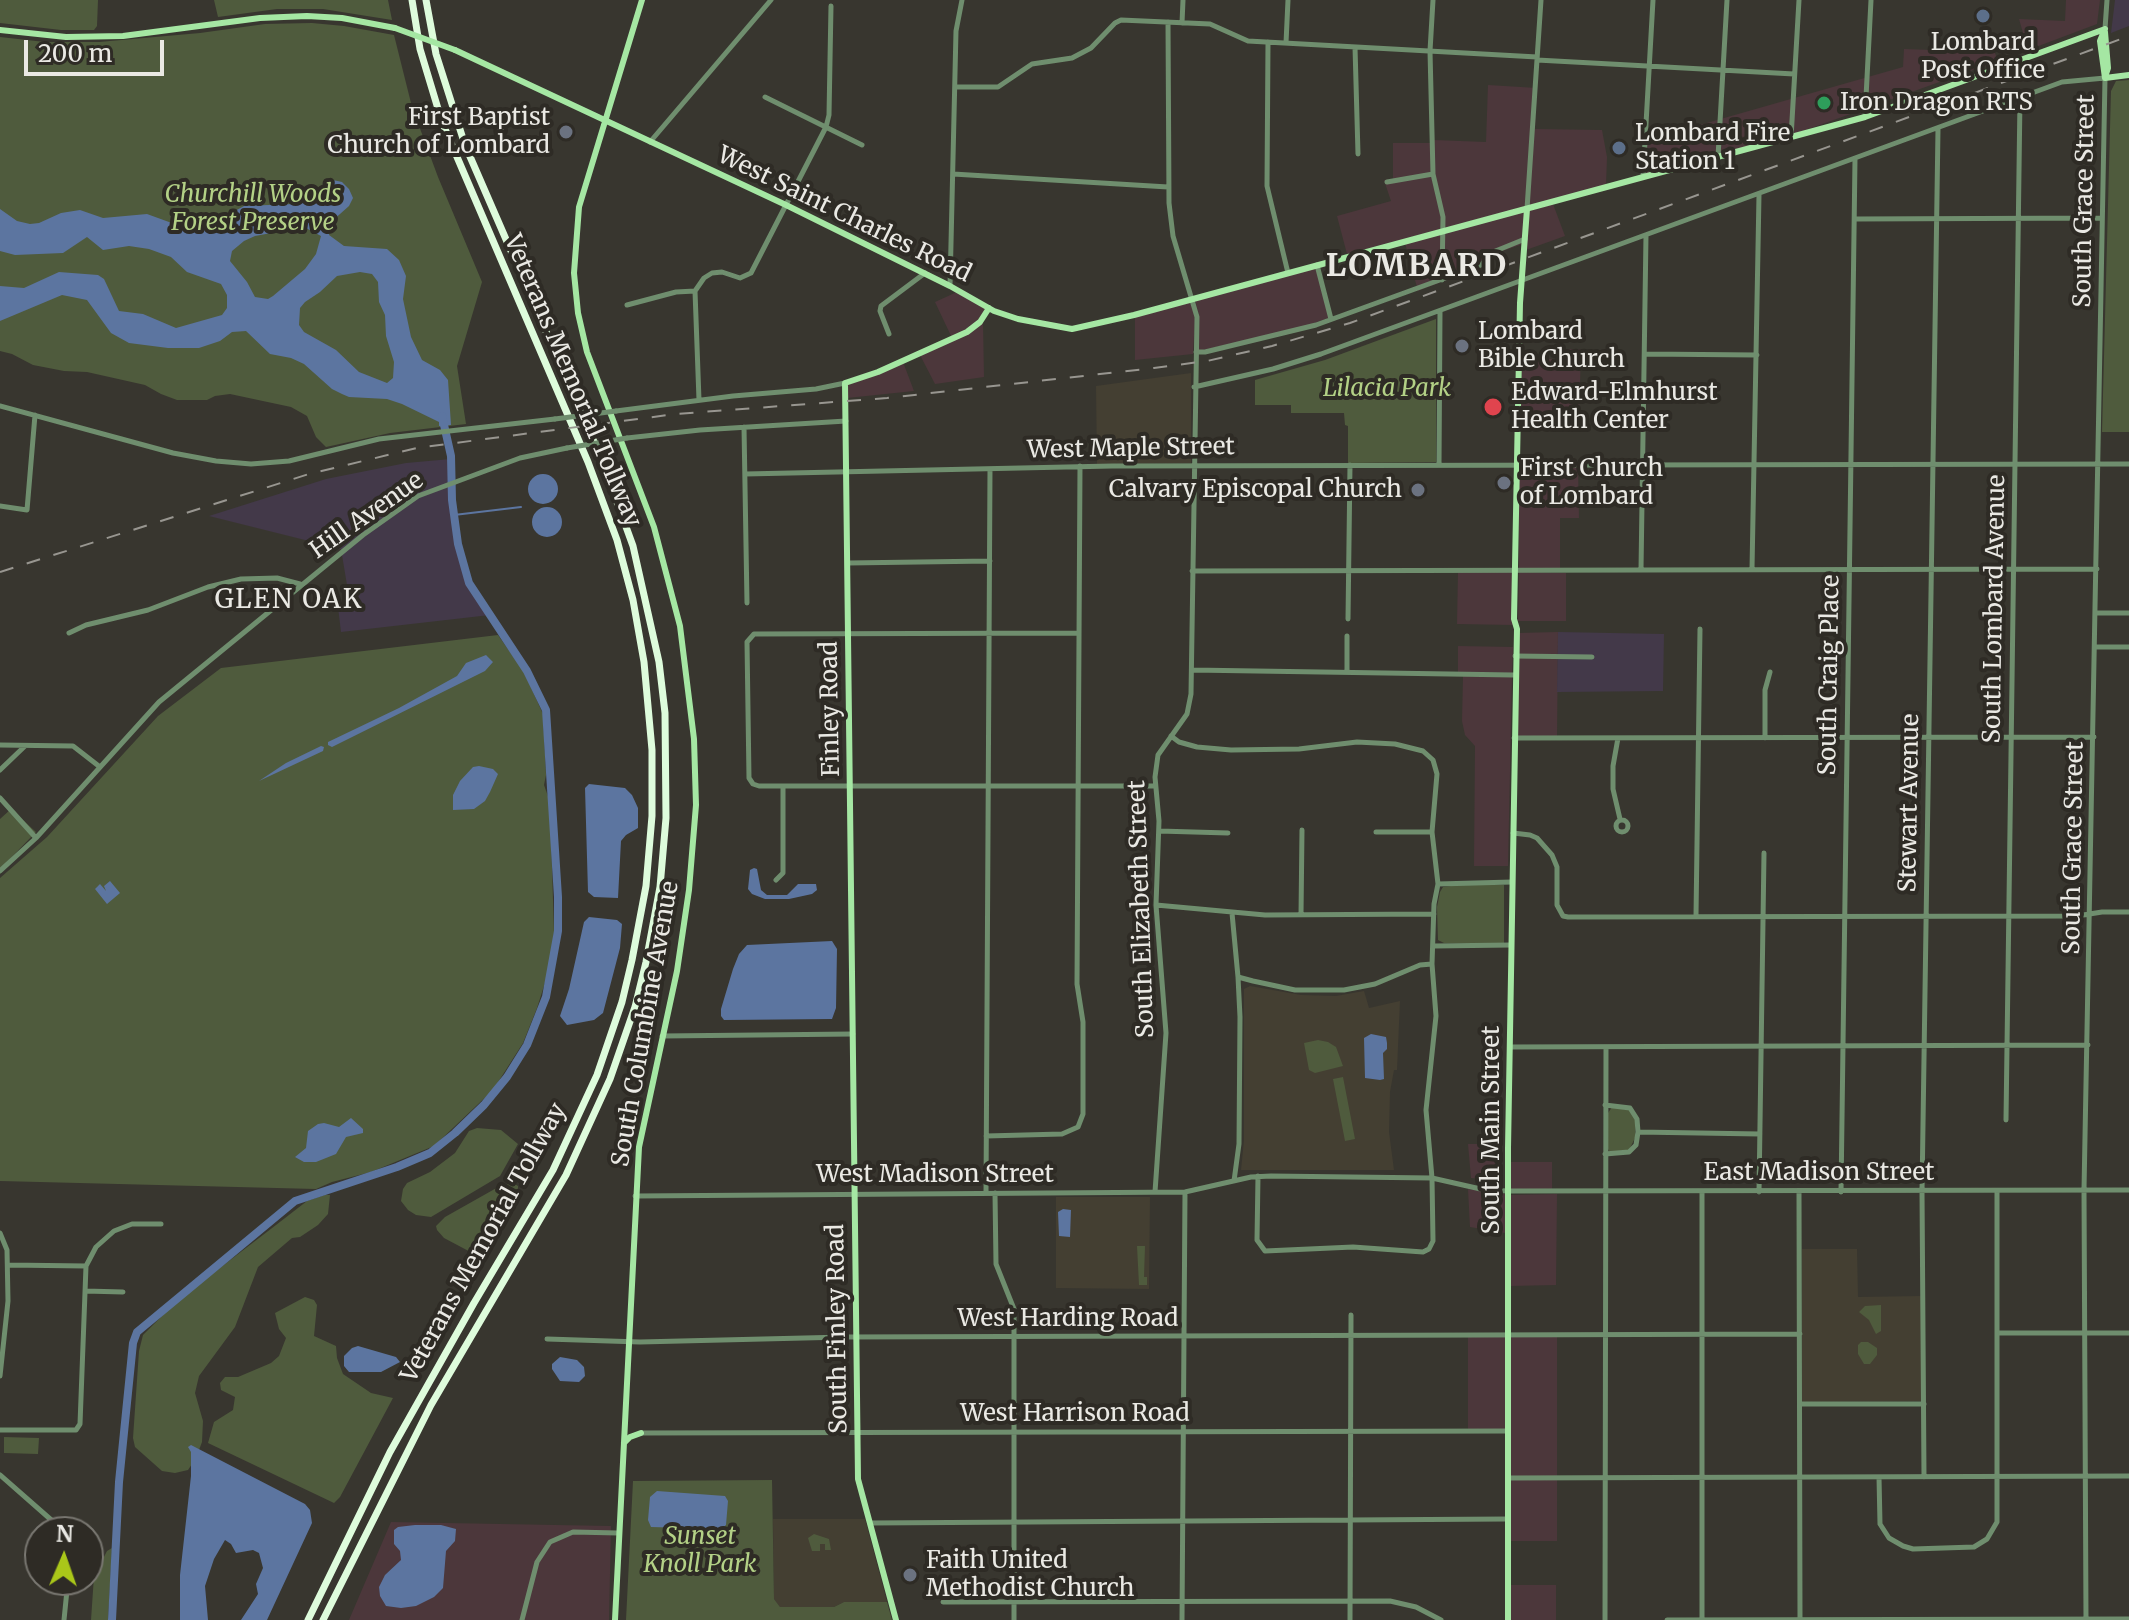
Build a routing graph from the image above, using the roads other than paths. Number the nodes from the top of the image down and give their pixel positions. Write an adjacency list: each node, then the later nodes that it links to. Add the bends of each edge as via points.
1 (412, 0): 265 (highway, Veterans Memorial Tollway, via 442,122 617,540 644,662 652,816 632,960 597,1075 553,1170 398,1438)
2 (426, 0): 266 (highway, Veterans Memorial Tollway, via 436,54 465,145 601,458 633,546 663,700 666,818 646,962 610,1079 566,1175 431,1405)
3 (642, 0): 34 (main road, South Columbine Avenue)
4 (771, 0): 38 (street)
5 (962, 0): 30 (street)
6 (1183, 0): 17 (street)
7 (1288, 0): 21 (street)
8 (1433, 0): 23 (street)
9 (1541, 0): 24 (street)
10 (1653, 0): 25 (street)
11 (1727, 0): 26 (street)
12 (1799, 0): 27 (street)
13 (1871, 0): 33 (street)
14 (2107, 0): 18 (street)
15 (831, 6): 35 (street)
16 (1168, 22): 17 (street); 30 (street, via 1121,20 1072,58 1032,64 998,87); 47 (street, South Elizabeth Street)
17 (1182, 23): 20 (street, via 1216,25 1240,40)
18 (2105, 29): 29 (main road, via 2100,41); 33 (main road, West Saint Charles Road)
19 (0, 30): 34 (main road, West Saint Charles Road, bridge, via 66,37 155,34 288,16 342,18 395,28 455,50)
20 (1268, 42): 21 (street); 60 (street, via 1267,186)
21 (1286, 43): 22 (street)
22 (1355, 47): 23 (street); 40 (street)
23 (1430, 51): 24 (street); 44 (street)
24 (1537, 59): 25 (street); 50 (street)
25 (1649, 66): 26 (street); 45 (street)
26 (1723, 69): 27 (street); 41 (street)
27 (1794, 74): 37 (street)
28 (2129, 75): 29 (main road)
29 (2105, 78): 32 (street, via 2067,81); 53 (street, South Grace Street)
30 (955, 87): 43 (street)
31 (765, 97): 35 (street)
32 (2020, 98): 36 (street); 52 (street, South Lombard Avenue)
33 (1865, 117): 37 (main road, West Saint Charles Road)
34 (605, 120): 38 (main road, West Saint Charles Road); 175 (main road, South Columbine Avenue, via 577,217 575,297 594,376 639,484 668,577 680,626 695,748 689,890)
35 (826, 127): 39 (street); 49 (street)
36 (1938, 129): 42 (street); 51 (street, Stewart Avenue)
37 (1791, 138): 41 (main road, West Saint Charles Road)
38 (650, 142): 49 (main road, West Saint Charles Road)
39 (862, 145)
40 (1358, 154)
41 (1718, 157): 45 (main road, West Saint Charles Road)
42 (1855, 159): 48 (street); 54 (street, South Craig Place)
43 (953, 174): 47 (street); 63 (street)
44 (1433, 174): 46 (street); 55 (street)
45 (1643, 177): 50 (main road, West Saint Charles Road)
46 (1387, 182)
47 (1168, 187): 65 (street, South Elizabeth Street, via 1173,236)
48 (1759, 195): 56 (street); 73 (street)
49 (786, 205): 59 (main road, West Saint Charles Road); 64 (street, via 751,273 740,278 712,273)
50 (1527, 209): 55 (main road, West Saint Charles Road); 57 (main road, South Main Street)
51 (1937, 218): 52 (street); 54 (street); 83 (street, Stewart Avenue)
52 (2019, 218): 53 (street); 84 (street, South Lombard Avenue)
53 (2103, 218): 85 (street, South Grace Street)
54 (1855, 219): 82 (street, South Craig Place)
55 (1442, 231): 58 (main road, West Saint Charles Road); 61 (street)
56 (1646, 235): 62 (street); 72 (street)
57 (1525, 239): 61 (street); 62 (main road, South Main Street)
58 (1317, 265): 60 (main road, West Saint Charles Road); 69 (street)
59 (925, 273): 63 (main road, West Saint Charles Road); 70 (street, via 881,306)
60 (1288, 273): 65 (main road, West Saint Charles Road)
61 (1442, 280): 69 (street)
62 (1521, 282): 68 (street); 90 (main road, South Main Street)
63 (950, 286): 67 (main road, West Saint Charles Road)
64 (695, 291): 66 (street); 76 (street)
65 (1193, 299): 67 (main road, West Saint Charles Road, via 1072,329); 71 (street, South Elizabeth Street)
66 (627, 305)
67 (989, 308): 74 (main road, via 967,332)
68 (1440, 312): 75 (street, via 1303,360); 89 (street)
69 (1331, 319): 71 (street)
70 (889, 334)
71 (1196, 352): 75 (street, South Elizabeth Street)
72 (1645, 354): 73 (street); 81 (street)
73 (1757, 355): 91 (street)
74 (845, 383): 76 (street); 79 (main road, Finley Road)
75 (1194, 387): 87 (street, South Elizabeth Street)
76 (699, 400): 78 (street, bridge, via 365,441 289,461 251,464 185,456)
77 (0, 406): 78 (street)
78 (35, 415): 96 (street, via 27,510)
79 (847, 421): 80 (street, Hill Avenue); 94 (main road, Finley Road)
80 (744, 427): 95 (street); 108 (street, Hill Avenue, bridge, via 567,448 457,480 418,496)
81 (1643, 464): 90 (street, West Maple Street); 91 (street, West Maple Street); 102 (street)
82 (1852, 464): 83 (street, West Maple Street); 91 (street, West Maple Street); 103 (street, South Craig Place)
83 (1934, 464): 84 (street, West Maple Street); 104 (street, Stewart Avenue)
84 (2015, 464): 85 (street, West Maple Street); 105 (street, South Lombard Avenue)
85 (2099, 464): 86 (street, West Maple Street); 100 (street, South Grace Street)
86 (2129, 464)
87 (1193, 465): 88 (street, West Maple Street); 92 (street, West Maple Street); 106 (street, South Elizabeth Street)
88 (1350, 465): 89 (street, West Maple Street); 107 (street)
89 (1439, 465): 90 (street, West Maple Street)
90 (1517, 465): 101 (main road, South Main Street)
91 (1755, 465): 99 (street)
92 (1080, 466): 93 (street, West Maple Street); 115 (street)
93 (990, 469): 94 (street, West Maple Street); 97 (street)
94 (848, 472): 95 (street, West Maple Street); 98 (main road, Finley Road)
95 (745, 474): 109 (street)
96 (0, 506)
97 (990, 561): 98 (street); 116 (street)
98 (848, 563): 117 (main road, Finley Road)
99 (1752, 569): 102 (street); 103 (street)
100 (2097, 569): 105 (street); 110 (street, South Grace Street)
101 (1515, 570): 102 (street); 107 (street); 121 (main road, South Main Street)
102 (1641, 570)
103 (1850, 570): 104 (street); 135 (street, South Craig Place)
104 (1932, 570): 105 (street); 128 (street, Stewart Avenue)
105 (2013, 570): 129 (street, South Lombard Avenue)
106 (1192, 571): 107 (street); 123 (street, South Elizabeth Street)
107 (1348, 571): 112 (street)
108 (301, 584): 114 (street, via 241,579); 138 (street, Hill Avenue, via 159,702)
109 (747, 603)
110 (2096, 613): 111 (street); 119 (street, South Grace Street)
111 (2129, 613)
112 (1348, 619)
113 (1700, 629): 133 (street)
114 (69, 633)
115 (1079, 633): 116 (street); 142 (street)
116 (990, 634): 117 (street); 144 (street)
117 (848, 635): 140 (street, via 760,633 747,642 748,774 753,784); 141 (main road, Finley Road)
118 (1347, 636): 124 (street)
119 (2095, 647): 120 (street); 130 (street, South Grace Street)
120 (2129, 647)
121 (1514, 656): 122 (street); 126 (main road, South Main Street)
122 (1592, 657)
123 (1192, 670): 124 (street); 127 (street, South Elizabeth Street, via 1187,714)
124 (1347, 672): 126 (street)
125 (1770, 672): 134 (street)
126 (1514, 675): 131 (main road, South Main Street)
127 (1171, 736): 143 (street, South Elizabeth Street, via 1158,755); 150 (street, via 1197,747 1231,750 1357,742 1413,747 1429,755 1437,774)
128 (1929, 737): 129 (street); 135 (street); 166 (street, Stewart Avenue)
129 (2011, 737): 130 (street); 169 (street, South Lombard Avenue)
130 (2094, 737): 163 (street, South Grace Street)
131 (1513, 738): 132 (street); 152 (main road, South Main Street)
132 (1618, 738): 133 (street); 146 (street, via 1613,789)
133 (1699, 738): 134 (street); 167 (street)
134 (1765, 738): 135 (street)
135 (1848, 738): 168 (street, South Craig Place)
136 (0, 745): 137 (street)
137 (25, 746): 138 (street, via 73,746); 139 (street)
138 (100, 767): 153 (street, Hill Avenue)
139 (0, 770)
140 (783, 786): 141 (street); 156 (street, via 783,873)
141 (850, 786): 144 (street); 174 (main road, Finley Road)
142 (1078, 786): 143 (street); 144 (street); 187 (street, via 1082,1117 1078,1127 1062,1134)
143 (1154, 786): 148 (street, South Elizabeth Street)
144 (989, 787): 187 (street)
145 (0, 798): 153 (street)
146 (1620, 819)
147 (1302, 830): 164 (street)
148 (1159, 831): 151 (street); 159 (street, South Elizabeth Street)
149 (1376, 832): 150 (street)
150 (1432, 832): 158 (street)
151 (1228, 833)
152 (1512, 833): 157 (main road, South Main Street); 167 (street, via 1537,838 1552,855 1563,916)
153 (36, 838): 155 (street, Hill Avenue)
154 (1764, 853): 165 (street)
155 (0, 871)
156 (776, 880)
157 (1512, 882): 158 (street); 170 (main road, South Main Street)
158 (1438, 884): 162 (street)
159 (1156, 905): 161 (street); 197 (street, South Elizabeth Street, via 1166,1033)
160 (2129, 912): 163 (street)
161 (1232, 913): 164 (street); 173 (street)
162 (1434, 914): 164 (street); 171 (street)
163 (2090, 914): 169 (street); 177 (street, South Grace Street)
164 (1301, 915)
165 (1763, 915): 167 (street); 168 (street); 178 (street)
166 (1926, 915): 168 (street); 169 (street); 176 (street, Stewart Avenue)
167 (1696, 916)
168 (1844, 916): 179 (street, South Craig Place)
169 (2008, 916): 180 (street, South Lombard Avenue)
170 (1511, 945): 171 (street); 181 (main road, South Main Street)
171 (1434, 946): 172 (street)
172 (1432, 964): 173 (street, via 1344,990 1295,990); 190 (street, via 1436,1016 1426,1110)
173 (1238, 977): 191 (street, via 1239,1144)
174 (853, 1034): 175 (street); 206 (main road, South Finley Road)
175 (662, 1036): 207 (main road, South Columbine Avenue, via 643,1122)
176 (1924, 1045): 179 (street); 180 (street); 195 (street, Stewart Avenue)
177 (2088, 1045): 180 (street); 192 (street, South Grace Street)
178 (1762, 1046): 179 (street); 182 (street); 186 (street)
179 (1843, 1046): 203 (street, South Craig Place)
180 (2006, 1046): 184 (street, South Lombard Avenue)
181 (1510, 1047): 182 (street); 194 (main road, South Main Street)
182 (1606, 1047): 183 (street)
183 (1605, 1105): 185 (street, via 1630,1108); 188 (street)
184 (2006, 1120)
185 (1638, 1132): 186 (street); 188 (street, via 1632,1151)
186 (1760, 1134): 201 (street)
187 (986, 1136): 204 (street)
188 (1605, 1154): 199 (street)
189 (1258, 1176): 190 (street); 190 (street, via 1257,1240 1267,1252 1429,1249); 191 (street, West Madison Street)
190 (1432, 1178): 194 (street)
191 (1234, 1181): 198 (street, West Madison Street)
192 (2084, 1190): 193 (street, East Madison Street); 196 (street, East Madison Street); 216 (street, South Grace Street)
193 (2129, 1190)
194 (1508, 1191): 199 (street, East Madison Street); 221 (main road, South Main Street)
195 (1922, 1191): 196 (street, East Madison Street); 203 (street, East Madison Street); 230 (street, Stewart Avenue)
196 (1997, 1191): 215 (street)
197 (1155, 1192): 198 (street, West Madison Street); 205 (street, West Madison Street)
198 (1185, 1192): 225 (street)
199 (1605, 1192): 200 (street, East Madison Street); 218 (street)
200 (1702, 1192): 201 (street, East Madison Street); 219 (street)
201 (1759, 1192): 202 (street, East Madison Street)
202 (1799, 1192): 203 (street, East Madison Street); 220 (street)
203 (1841, 1192)
204 (986, 1193): 205 (street, West Madison Street); 206 (street, West Madison Street)
205 (995, 1193): 224 (street, via 996,1264 1013,1304)
206 (855, 1194): 207 (street, West Madison Street); 223 (main road, South Finley Road)
207 (635, 1196): 227 (main road, South Columbine Avenue)
208 (161, 1224): 211 (street, via 132,1224 114,1231 96,1247)
209 (0, 1233): 210 (street)
210 (8, 1265): 211 (street); 228 (street)
211 (86, 1266): 212 (street)
212 (85, 1291): 213 (street); 232 (street, via 80,1424 70,1431)
213 (123, 1292)
214 (1351, 1315): 222 (street)
215 (1999, 1333): 216 (street); 242 (street)
216 (2083, 1333): 217 (street); 247 (street, South Grace Street)
217 (2129, 1333)
218 (1605, 1334): 219 (street, West Harding Road); 221 (street, West Harding Road); 249 (street)
219 (1703, 1334): 220 (street, West Harding Road); 241 (street)
220 (1800, 1334): 229 (street)
221 (1509, 1335): 222 (street, West Harding Road); 235 (main road, South Main Street)
222 (1350, 1336): 225 (street, West Harding Road); 234 (street)
223 (857, 1337): 224 (street, West Harding Road); 227 (street, West Harding Road); 236 (main road, South Finley Road)
224 (1015, 1337): 225 (street, West Harding Road); 237 (street)
225 (1182, 1337): 233 (street)
226 (547, 1339): 227 (street, West Harding Road)
227 (628, 1342): 231 (main road, South Columbine Avenue)
228 (0, 1376)
229 (1800, 1404): 230 (street); 244 (street)
230 (1924, 1404): 246 (street, Stewart Avenue)
231 (624, 1424): 238 (main road); 239 (main road, South Columbine Avenue)
232 (0, 1430)
233 (1181, 1431): 234 (street, West Harrison Road); 237 (street, West Harrison Road); 253 (street)
234 (1350, 1431): 235 (street, West Harrison Road); 254 (street)
235 (1508, 1431): 248 (main road, South Main Street)
236 (858, 1432): 237 (street, West Harrison Road); 238 (street, West Harrison Road); 255 (main road, South Finley Road, via 858,1479)
237 (1015, 1432): 252 (street)
238 (641, 1433): 239 (main road)
239 (622, 1445): 256 (main road, South Columbine Avenue)
240 (0, 1475): 250 (street)
241 (1703, 1476): 244 (street); 249 (street); 277 (street)
242 (1999, 1476): 245 (street, via 1995,1529 1984,1542 1963,1549 1913,1549 1889,1538 1879,1519); 246 (street); 247 (street)
243 (2129, 1476): 247 (street)
244 (1800, 1477): 245 (street); 278 (street)
245 (1879, 1477): 246 (street)
246 (1924, 1477)
247 (2086, 1477): 280 (street, South Grace Street)
248 (1508, 1478): 249 (street); 251 (main road, South Main Street)
249 (1605, 1478): 275 (street)
250 (47, 1516)
251 (1508, 1519): 254 (street); 274 (main road, South Main Street)
252 (1015, 1520): 253 (street); 255 (street); 261 (street)
253 (1182, 1520): 254 (street); 258 (street)
254 (1350, 1520): 259 (street)
255 (870, 1523): 269 (main road, South Finley Road)
256 (618, 1533): 267 (street, via 565,1533 550,1542 538,1559); 268 (main road, South Columbine Avenue)
257 (66, 1596): 264 (street)
258 (1182, 1601): 259 (street); 261 (street); 271 (street)
259 (1350, 1601): 272 (street); 273 (street, via 1398,1601)
260 (943, 1602): 261 (street)
261 (1014, 1602): 270 (street)
262 (1999, 1619): 279 (street); 280 (street)
263 (2129, 1619): 280 (street)
264 (64, 1620)
265 (308, 1620)
266 (323, 1620)
267 (522, 1620)
268 (615, 1620)
269 (896, 1620)
270 (1014, 1620)
271 (1182, 1620)
272 (1350, 1620)
273 (1441, 1620)
274 (1508, 1620)
275 (1605, 1620)
276 (1667, 1620): 277 (street)
277 (1702, 1620): 278 (street)
278 (1800, 1620): 279 (street)
279 (1917, 1620)
280 (2086, 1620)

